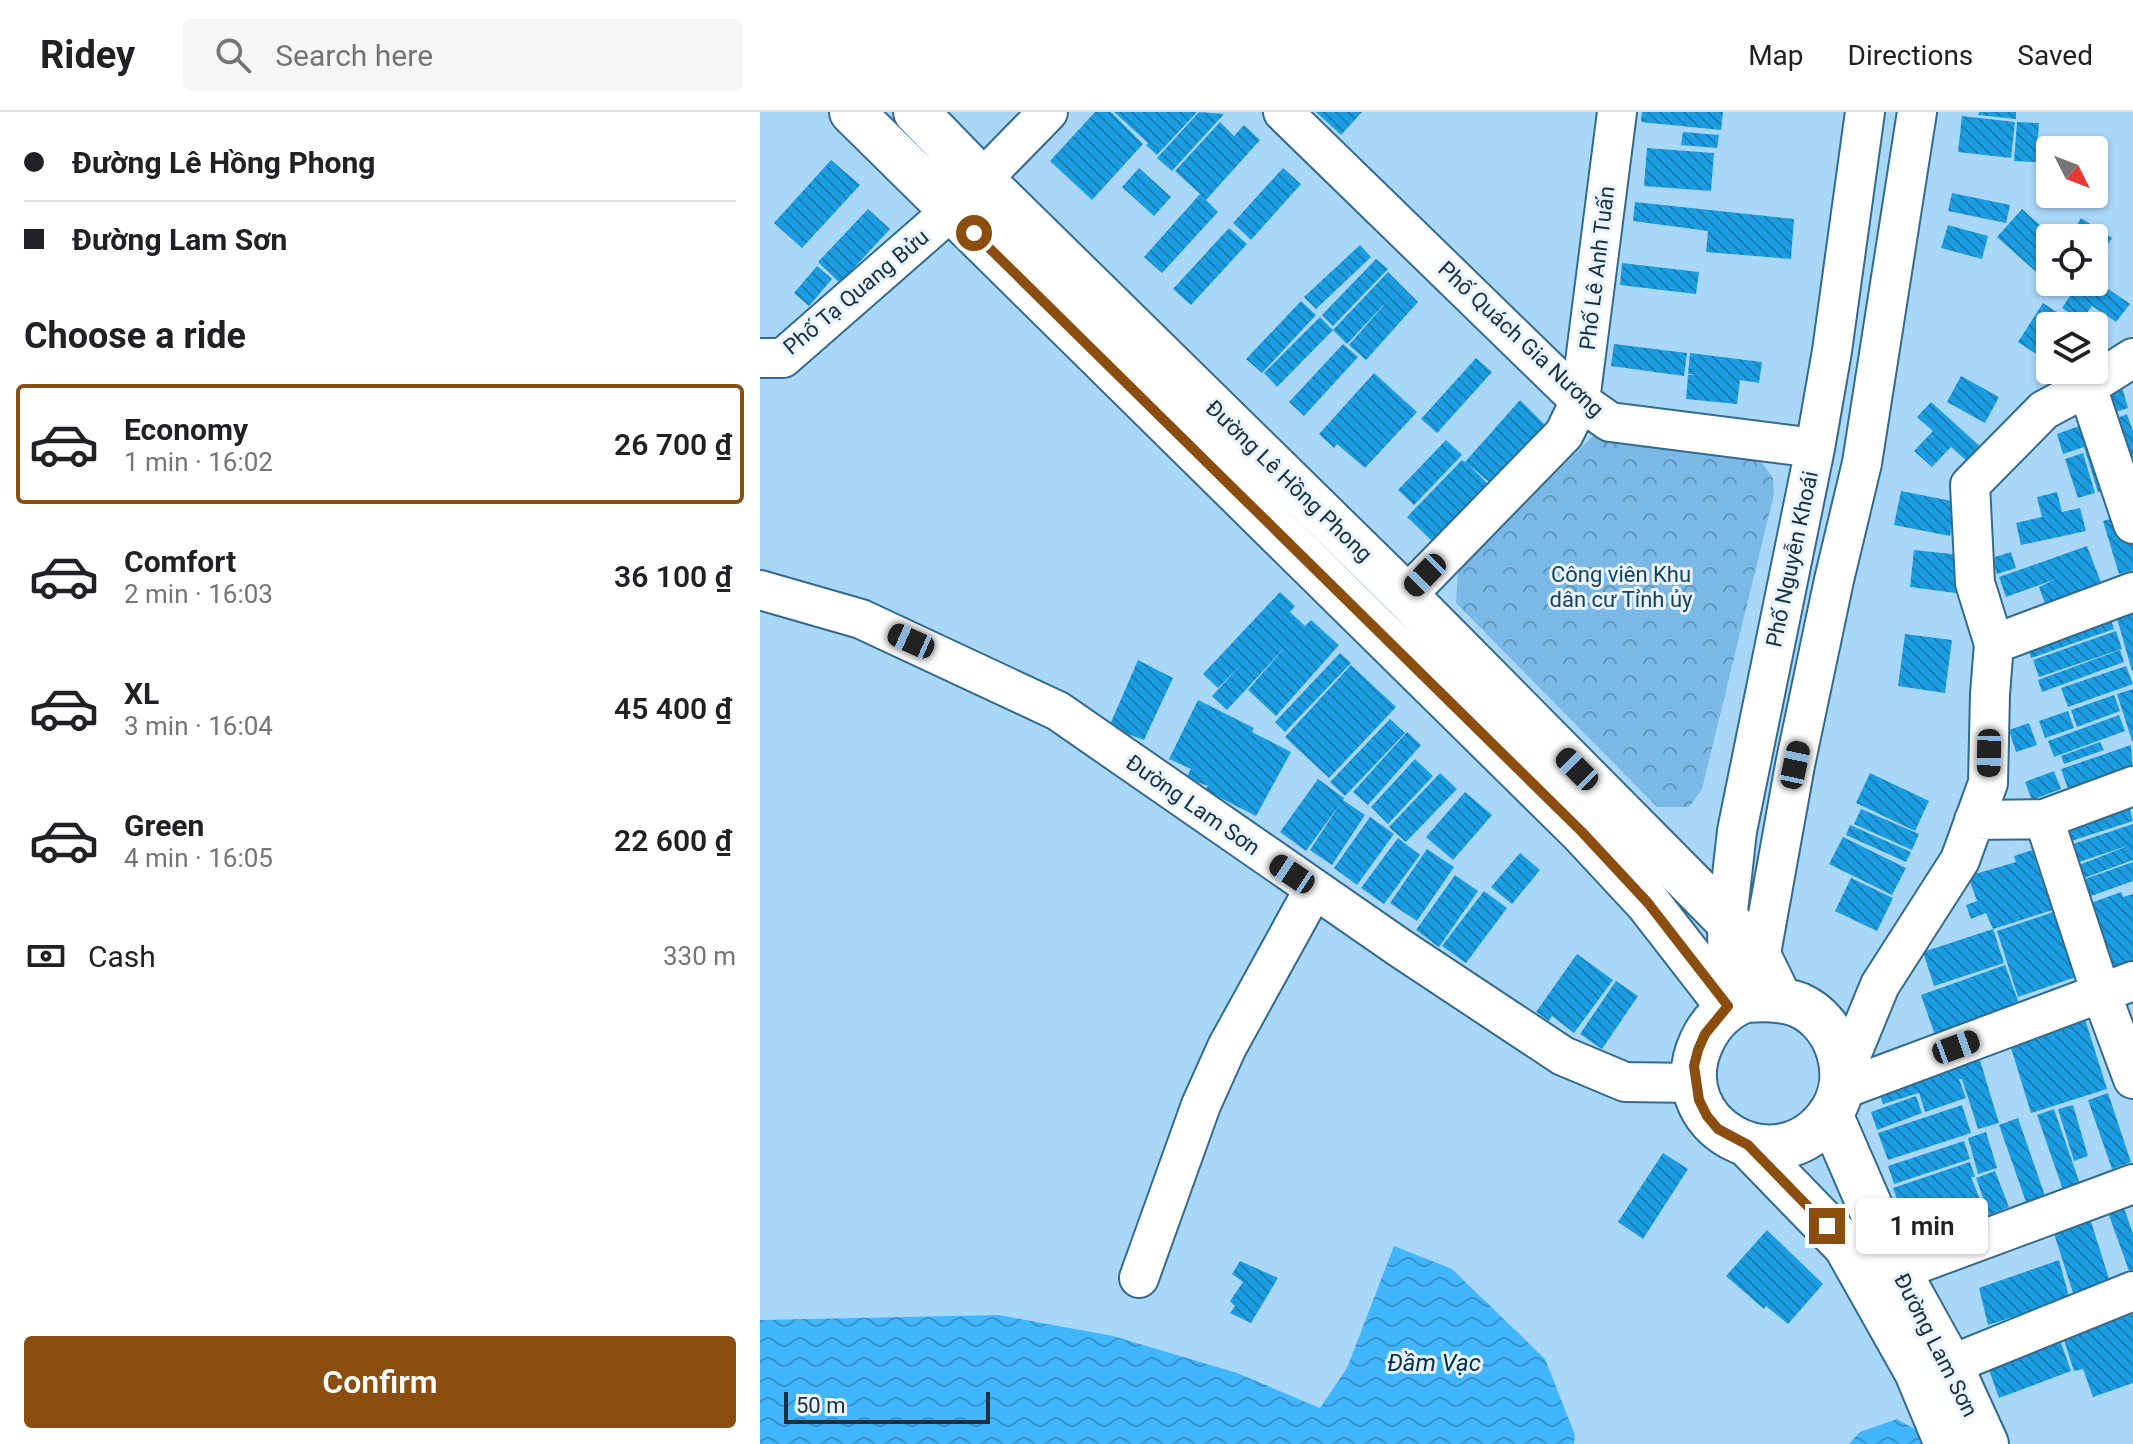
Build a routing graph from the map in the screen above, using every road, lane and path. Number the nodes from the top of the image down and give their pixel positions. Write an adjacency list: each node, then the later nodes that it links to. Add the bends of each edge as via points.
1 (852, 112): 9 (main road, Đường Lê Hồng Phong)
2 (916, 112): 8 (main road, Đường Lê Hồng Phong)
3 (1048, 112): 8 (street, Phố Tạ Quang Bửu)
4 (1283, 112): 13 (street, Phố Quách Gia Nương)
5 (1617, 112): 13 (street, Phố Lê Anh Tuấn)
6 (1865, 112): 14 (street, Phố Nguyễn Khoái)
7 (1917, 112): 25 (street, Phố Nguyễn Khoái, via 1862,463 1795,765)
8 (982, 180): 9 (street, Phố Tạ Quang Bửu); 18 (main road, Đường Lê Hồng Phong)
9 (951, 211): 10 (street, Phố Tạ Quang Bửu, via 783,358); 28 (main road, Đường Lê Hồng Phong, via 1582,832 1648,903)
10 (761, 357)
11 (2133, 358): 12 (street)
12 (2087, 387): 15 (street); 19 (street, via 2044,410 1970,485 1975,583)
13 (1580, 401): 14 (street, Phố Quách Gia Nương, via 1610,422); 18 (street, Phố Lê Anh Tuấn, via 1564,434)
14 (1815, 448): 24 (street, Phố Nguyễn Khoái, via 1737,831)
15 (2133, 524)
16 (760, 590): 23 (street, Đường Lam Sơn, via 861,619 1058,711)
17 (2133, 592): 19 (street)
18 (1406, 596): 24 (main road, Đường Lê Hồng Phong)
19 (1994, 644): 22 (street, via 1988,783)
20 (2133, 786): 21 (street)
21 (2044, 819): 22 (street); 26 (street)
22 (1974, 820): 31 (street, via 1960,860 1880,985)
23 (1314, 889): 30 (street, Đường Lam Sơn, via 1563,1056 1625,1082); 35 (street, via 1227,1047)
24 (1727, 920): 25 (main road, Đường Lê Hồng Phong); 28 (street, Phố Nguyễn Khoái)
25 (1760, 959): 27 (main road, Đường Lê Hồng Phong)
26 (2117, 987): 29 (street); 31 (street)
27 (1780, 1000): 28 (main road, via 1745,1000); 31 (main road, via 1818,1017 1832,1034 1840,1053)
28 (1728, 1006): 30 (main road, via 1705,1034)
29 (2133, 1079)
30 (1694, 1083): 32 (main road, via 1712,1122)
31 (1838, 1093): 32 (main road, via 1811,1134 1785,1146); 34 (main road, Đường Lam Sơn)
32 (1748, 1145): 38 (main road, Đường Lam Sơn, via 1846,1246 1917,1372)
33 (2133, 1184): 34 (street)
34 (1898, 1271): 37 (main road, Đường Lam Sơn)
35 (1139, 1278)
36 (2133, 1291): 37 (street)
37 (1950, 1365): 39 (main road, Đường Lam Sơn)
38 (1947, 1444)
39 (1986, 1444)

